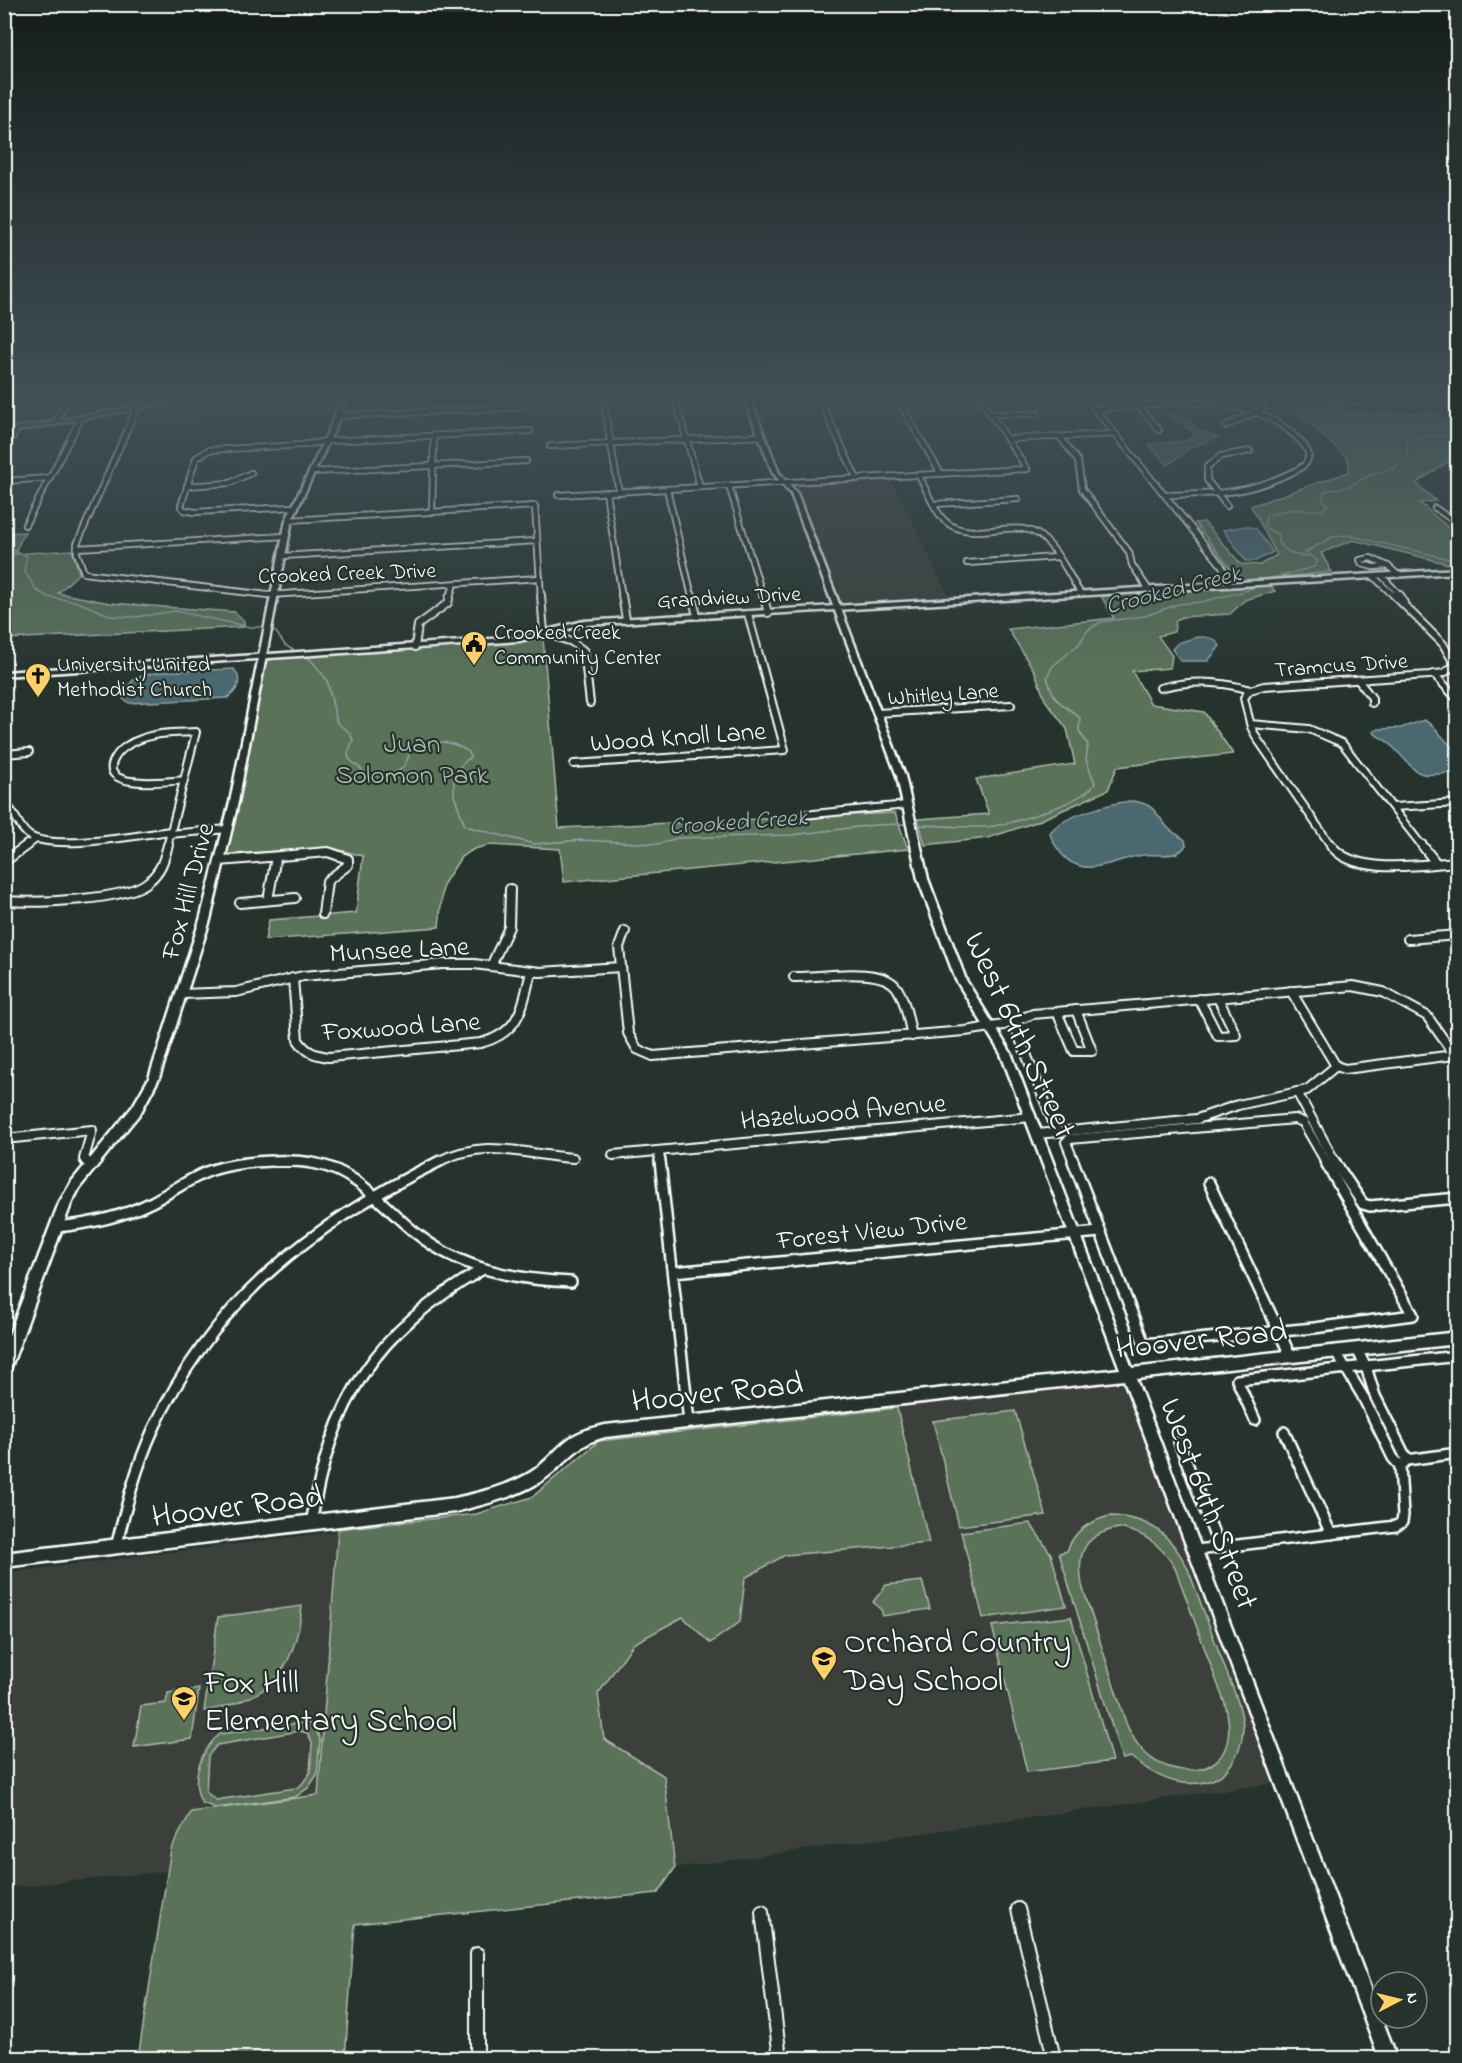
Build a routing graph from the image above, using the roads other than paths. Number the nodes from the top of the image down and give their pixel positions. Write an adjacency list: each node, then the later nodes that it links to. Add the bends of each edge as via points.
1 (41, 494): 25 (street)
2 (99, 494): 28 (street)
3 (185, 494): 20 (street, via 181,506 184,510 198,512)
4 (301, 494): 20 (street, Fox Hill Drive)
5 (432, 494): 22 (street)
6 (570, 494): 15 (street)
7 (606, 494): 46 (street)
8 (669, 494): 45 (street)
9 (732, 494): 43 (street)
10 (794, 494): 42 (street, West 64th Street)
11 (929, 494): 18 (street)
12 (1087, 494): 39 (street, via 1129,552 1132,565)
13 (1179, 494): 16 (street)
14 (1219, 494): 19 (street)
15 (558, 495)
16 (1166, 495): 38 (street, via 1222,566)
17 (1018, 499): 18 (street)
18 (935, 504): 30 (street, via 945,521 957,528 1013,528 1036,533)
19 (1227, 506)
20 (294, 507): 23 (street, Fox Hill Drive)
21 (1435, 508): 24 (street)
22 (432, 512): 23 (street); 27 (street, via 535,506)
23 (289, 520): 26 (street, Fox Hill Drive)
24 (1458, 524)
25 (25, 525)
26 (285, 536): 28 (street); 29 (street, Fox Hill Drive)
27 (537, 541): 29 (street); 36 (street)
28 (76, 548): 40 (street, Crooked Creek Drive, via 85,574)
29 (282, 556): 40 (street, Fox Hill Drive)
30 (1057, 557): 31 (street); 41 (street)
31 (967, 563)
32 (1388, 566): 32 (street, via 1374,559 1360,560 1370,567); 34 (street)
33 (1458, 571): 34 (street, Grandview Drive)
34 (1398, 575): 35 (street, Grandview Drive)
35 (1378, 576): 38 (street, Grandview Drive); 51 (street, via 1453,658 1455,665 1451,669)
36 (540, 578): 37 (street, Crooked Creek Drive); 47 (street)
37 (454, 584): 40 (street, Crooked Creek Drive); 48 (street, via 448,603 418,625)
38 (1230, 585): 39 (street, Grandview Drive)
39 (1149, 590): 41 (street, Grandview Drive)
40 (275, 594): 49 (street, Fox Hill Drive)
41 (1081, 594): 42 (street, Grandview Drive)
42 (838, 608): 43 (street, Grandview Drive); 59 (street, West 64th Street)
43 (768, 613): 44 (street, Grandview Drive)
44 (748, 614): 45 (street, Grandview Drive); 63 (street, Wood Knoll Lane, via 786,750)
45 (697, 616): 46 (street, Grandview Drive)
46 (626, 620): 47 (street, Grandview Drive, via 576,624)
47 (544, 633): 48 (street, Grandview Drive, via 519,639); 56 (street, via 572,642 584,651)
48 (415, 647): 49 (street, Grandview Drive)
49 (264, 657): 50 (street, Grandview Drive); 70 (street, Fox Hill Drive)
50 (4, 674)
51 (1434, 674): 52 (street, Tramcus Drive); 55 (street)
52 (1358, 680): 54 (street, Tramcus Drive); 57 (street)
53 (1160, 688): 54 (street, via 1200,682)
54 (1250, 690): 60 (street, via 1244,698)
55 (1458, 700)
56 (590, 703)
57 (1372, 703)
58 (1011, 705): 59 (street, Whitley Lane)
59 (877, 713): 67 (street, West 64th Street, via 901,776)
60 (1251, 724): 68 (street, via 1296,725 1328,734 1342,743); 77 (street, via 1258,741 1335,851 1375,867)
61 (29, 752): 62 (street)
62 (4, 754)
63 (574, 764)
64 (184, 780): 64 (street, via 196,732 141,739 118,752 112,763 114,774 132,782); 71 (street)
65 (1458, 802): 68 (street)
66 (4, 803): 72 (street)
67 (907, 805): 69 (street); 99 (street, West 64th Street, via 923,879 961,980)
68 (1394, 807): 77 (street)
69 (803, 815)
70 (228, 826): 71 (street); 74 (street, Fox Hill Drive)
71 (170, 831): 72 (street, via 58,842); 81 (street, via 161,869 136,889 113,895)
72 (36, 839): 75 (street)
73 (276, 857): 74 (street); 80 (street); 83 (street, via 330,852 349,860 327,881)
74 (219, 861): 93 (street, Fox Hill Drive)
75 (4, 862)
76 (1458, 862): 77 (street)
77 (1436, 863)
78 (510, 889): 87 (street, via 510,921)
79 (295, 898): 80 (street)
80 (268, 900): 82 (street)
81 (4, 901)
82 (240, 903)
83 (322, 914)
84 (625, 931): 88 (street, via 619,947)
85 (1458, 935): 86 (street)
86 (1408, 939)
87 (491, 966): 89 (street, Munsee Lane); 91 (street, Munsee Lane, via 443,964)
88 (621, 967): 89 (street, Munsee Lane); 100 (street, via 628,1033 640,1053 653,1056)
89 (531, 972): 91 (street, Foxwood Lane, via 516,1023 496,1040 326,1057 309,1053 298,1044)
90 (794, 977): 100 (street, via 863,975 886,979 899,993)
91 (293, 978): 93 (street, Munsee Lane, via 240,992)
92 (1292, 991): 94 (street); 101 (street, via 1370,988 1427,1016); 102 (street)
93 (181, 994): 111 (street, Fox Hill Drive, via 147,1094)
94 (1218, 998): 95 (street); 95 (street, via 1236,1035 1218,1036)
95 (1199, 999): 96 (street)
96 (1076, 1010): 97 (street); 97 (street, via 1092,1050 1076,1052)
97 (1057, 1012): 98 (street, via 1029,1014)
98 (1013, 1021): 99 (street); 105 (street)
99 (992, 1027): 100 (street); 104 (street, West 64th Street)
100 (912, 1036)
101 (1456, 1057): 102 (street, via 1345,1069)
102 (1336, 1066): 103 (street, via 1313,1087)
103 (1297, 1092): 105 (street, via 1197,1119); 114 (street, via 1364,1205)
104 (1030, 1117): 106 (street, West 64th Street); 108 (street, Hazelwood Avenue)
105 (1057, 1132): 106 (street)
106 (1037, 1134): 117 (street, West 64th Street)
107 (4, 1138): 111 (street, via 92,1131 84,1159)
108 (659, 1151): 109 (street, Hazelwood Avenue); 119 (street)
109 (613, 1155)
110 (573, 1158): 113 (street, via 513,1148 469,1150)
111 (92, 1165): 115 (street, Fox Hill Drive, via 65,1203)
112 (1209, 1183): 121 (street)
113 (374, 1197): 115 (street, via 343,1173 323,1166 289,1162 229,1166 203,1173 129,1212); 118 (street, via 426,1240); 139 (street, via 331,1222 280,1261 243,1295 197,1350 146,1442)
114 (1458, 1198)
115 (56, 1227): 128 (street, Fox Hill Drive)
116 (1100, 1232): 117 (street, Forest View Drive); 121 (street, via 1144,1344); 121 (street, via 1067,1141 1300,1120 1413,1315)
117 (1075, 1233): 119 (street, Forest View Drive); 130 (street, West 64th Street)
118 (483, 1269): 120 (street, via 523,1278); 137 (street, via 441,1294 411,1319 364,1371 325,1449)
119 (673, 1272): 132 (street)
120 (571, 1282)
121 (1279, 1331): 126 (street)
122 (1458, 1338): 123 (street, Hoover Road)
123 (1357, 1349): 124 (street, Hoover Road); 127 (street)
124 (1336, 1352): 126 (street, Hoover Road); 129 (street)
125 (1458, 1356): 127 (street, Hoover Road)
126 (1291, 1357): 130 (street, Hoover Road)
127 (1365, 1365): 129 (street, Hoover Road); 136 (street)
128 (4, 1367)
129 (1345, 1367): 131 (street, Hoover Road, via 1238,1380); 136 (street, via 1393,1458)
130 (1129, 1373): 132 (street, Hoover Road); 141 (street, West 64th Street)
131 (1255, 1420)
132 (689, 1422): 137 (street, Hoover Road, via 588,1434 529,1480 464,1503)
133 (1284, 1432): 138 (street)
134 (1179, 1442): 140 (street, West 64th Street)
135 (1458, 1454): 136 (street)
136 (1403, 1463): 138 (street, via 1402,1521 1396,1526)
137 (311, 1524): 139 (street, Hoover Road)
138 (1331, 1534): 140 (street)
139 (116, 1547): 142 (street, Hoover Road)
140 (1219, 1547): 141 (street)
141 (1197, 1550): 149 (street, West 64th Street)
142 (4, 1560)
143 (1018, 1909): 148 (street)
144 (762, 1912): 147 (street)
145 (477, 1954): 146 (street)
146 (477, 2058)
147 (780, 2058)
148 (1053, 2058)
149 (1388, 2058)

